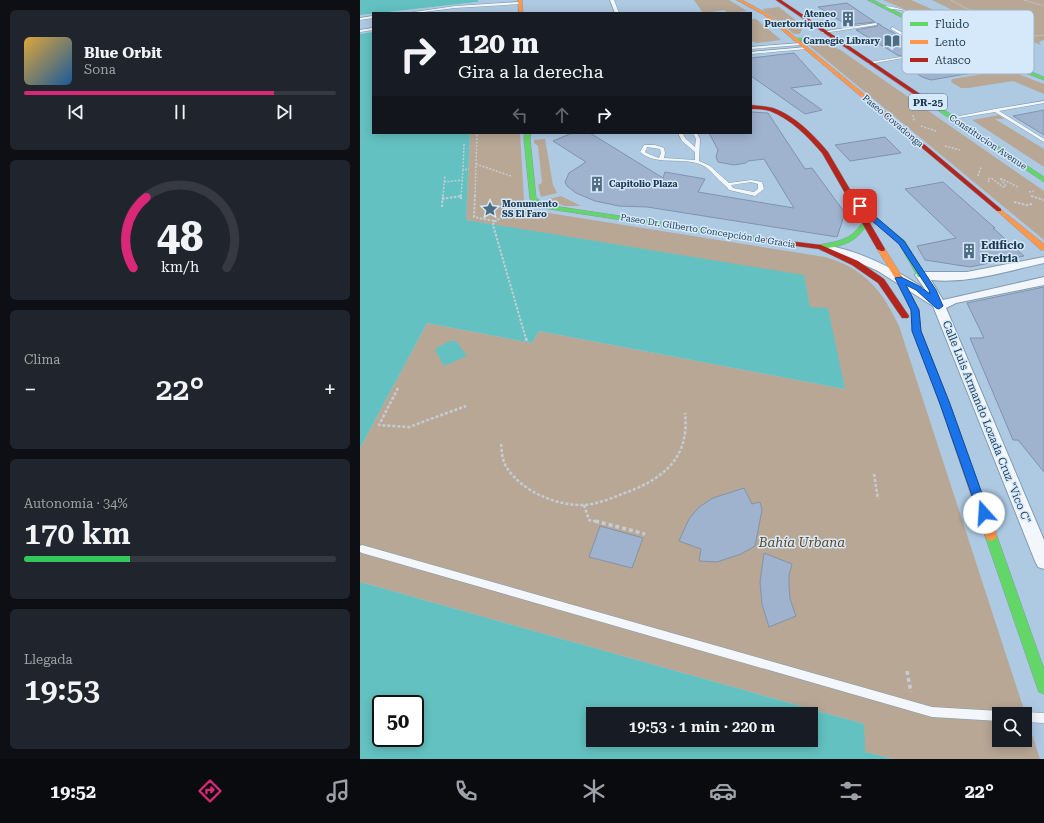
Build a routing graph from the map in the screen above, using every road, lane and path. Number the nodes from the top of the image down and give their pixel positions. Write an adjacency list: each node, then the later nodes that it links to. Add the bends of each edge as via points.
1 (612, 0): 14 (lane)
2 (739, 0): 25 (main road, Paseo Covadonga, via 765,14)
3 (778, 0): 19 (main road, PR-25)
4 (870, 0): 9 (main road)
5 (951, 0): 11 (path)
6 (1024, 0): 8 (path)
7 (520, 1): 12 (lane); 13 (main road)
8 (1044, 6)
9 (884, 7): 10 (lane); 15 (main road)
10 (905, 10)
11 (971, 10)
12 (417, 12)
13 (521, 12)
14 (617, 12)
15 (902, 16)
16 (372, 17): 17 (lane)
17 (360, 19)
18 (876, 24): 23 (lane)
19 (813, 25): 23 (main road, Constitucion Avenue / PR-25); 25 (main road, via 813,30)
20 (892, 28): 24 (lane)
21 (372, 29): 22 (lane)
22 (360, 31)
23 (823, 32): 26 (main road, Constitucion Avenue / PR-25)
24 (902, 34)
25 (800, 43): 26 (main road, via 818,40); 27 (lane); 28 (lane); 74 (main road, Paseo Covadonga)
26 (841, 44): 30 (main road, Constitucion Avenue / PR-25)
27 (752, 48)
28 (752, 53)
29 (902, 58): 30 (lane)
30 (870, 63): 37 (main road, Constitucion Avenue / PR-25)
31 (1031, 74): 32 (main road)
32 (1044, 79)
33 (1044, 102): 35 (lane)
34 (752, 107): 64 (main road, via 772,109 813,139 825,152)
35 (995, 110): 37 (lane); 45 (lane)
36 (913, 114): 38 (path)
37 (952, 118): 55 (main road, Constitucion Avenue / PR-25)
38 (914, 121)
39 (921, 126): 40 (path)
40 (936, 131)
41 (477, 134): 50 (path)
42 (528, 134): 73 (main road, Paseo Dr. Gilberto Concepción de Gracia, via 533,199 546,207)
43 (681, 134): 47 (lane)
44 (696, 134): 47 (lane, via 698,139)
45 (1044, 141)
46 (464, 144): 52 (path)
47 (697, 151): 49 (lane)
48 (661, 159): 49 (lane, via 672,162)
49 (697, 161): 59 (lane, via 705,164)
50 (476, 164): 54 (path); 71 (path, via 474,217)
51 (468, 169): 52 (path)
52 (463, 170): 56 (path)
53 (445, 175): 57 (path)
54 (511, 176)
55 (1044, 179)
56 (462, 180): 57 (path); 65 (path, via 461,198)
57 (444, 182): 65 (path)
58 (990, 183): 60 (path, via 988,179 991,178 1003,187 1006,186 1000,178)
59 (728, 184): 59 (lane, via 731,189 738,191 755,194 761,190 760,183 751,181)
60 (1018, 187)
61 (1029, 192): 62 (path)
62 (1034, 192)
63 (1031, 196): 66 (path)
64 (851, 198): 72 (main road); 76 (main road, via 902,242)
65 (442, 199): 69 (path)
66 (1044, 200)
67 (1014, 202): 68 (path)
68 (1032, 204)
69 (442, 207)
70 (514, 207): 71 (path, via 507,209 497,221)
71 (494, 221): 81 (path, via 493,225)
72 (865, 223): 73 (main road, via 851,242); 77 (main road)
73 (821, 247): 77 (street, via 846,252); 80 (main road, Paseo Dr. Gilberto Concepción de Gracia, via 855,263 881,281)
74 (1044, 248)
75 (1044, 260): 76 (street, via 968,275 940,278)
76 (921, 274): 79 (street, Calle Luis Armando Lozada Cruz "Vico C")
77 (899, 278): 79 (street); 80 (main road, via 915,310)
78 (1044, 281): 79 (street, via 953,300)
79 (939, 306): 91 (street, Calle Luis Armando Lozada Cruz "Vico C")
80 (917, 331): 93 (main road)
81 (527, 342)
82 (398, 388): 83 (path, via 380,425 409,427)
83 (466, 406)
84 (685, 413): 88 (path, via 687,424 684,442 675,459 654,482 610,499)
85 (501, 444): 88 (path, via 507,467 525,486 552,501)
86 (874, 474): 87 (path)
87 (878, 499)
88 (584, 505): 89 (path, via 589,520)
89 (645, 534)
90 (362, 549): 94 (lane)
91 (1044, 561)
92 (907, 671): 94 (path)
93 (1044, 687)
94 (913, 706): 95 (lane, via 932,712)
95 (992, 716)
96 (1032, 717): 97 (lane)
97 (1044, 718)

